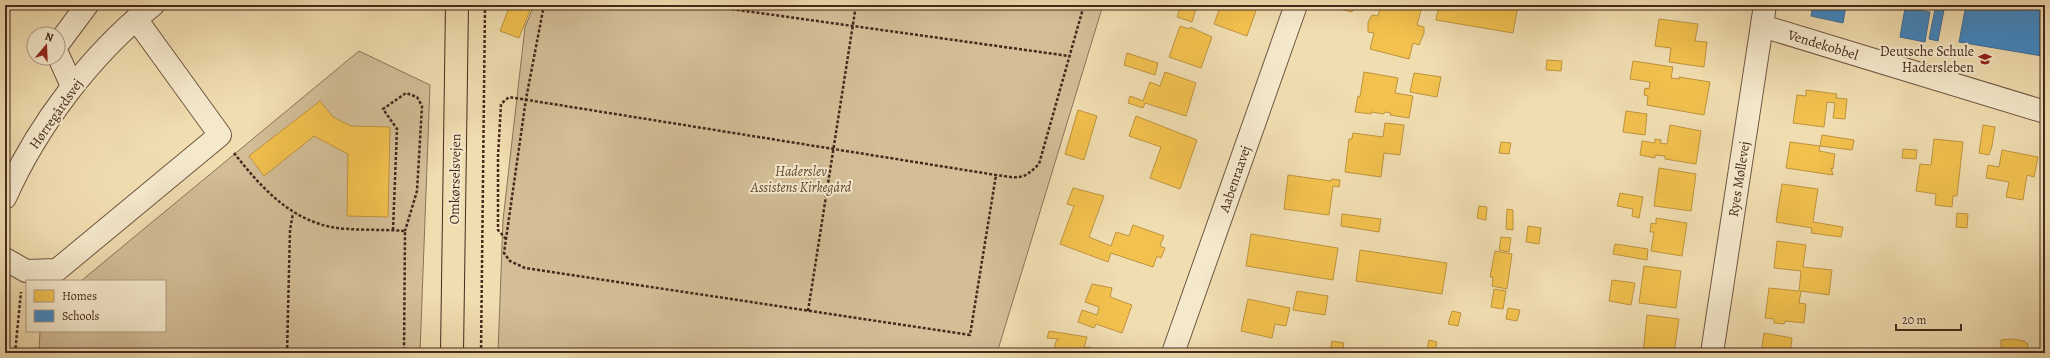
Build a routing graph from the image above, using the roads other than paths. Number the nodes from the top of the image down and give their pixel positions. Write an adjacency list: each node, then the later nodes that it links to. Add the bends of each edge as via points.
1 (87, 5): 8 (street)
2 (153, 5): 6 (street, Hørregårdsvej)
3 (457, 5): 14 (main road, Omkørselsvejen)
4 (1296, 5): 15 (street, Aabenraavej)
5 (1765, 5): 7 (street, Ryes Møllevej)
6 (136, 19): 10 (street, Hørregårdsvej); 13 (street, via 220,135 57,270 26,271)
7 (1762, 26): 11 (street, Vendekobbel); 16 (street, Ryes Møllevej)
8 (66, 33)
9 (63, 66): 10 (street)
10 (72, 86): 12 (street, Hørregårdsvej, via 38,137)
11 (2045, 112)
12 (5, 198)
13 (5, 259)
14 (452, 353)
15 (1173, 353)
16 (1712, 353)

